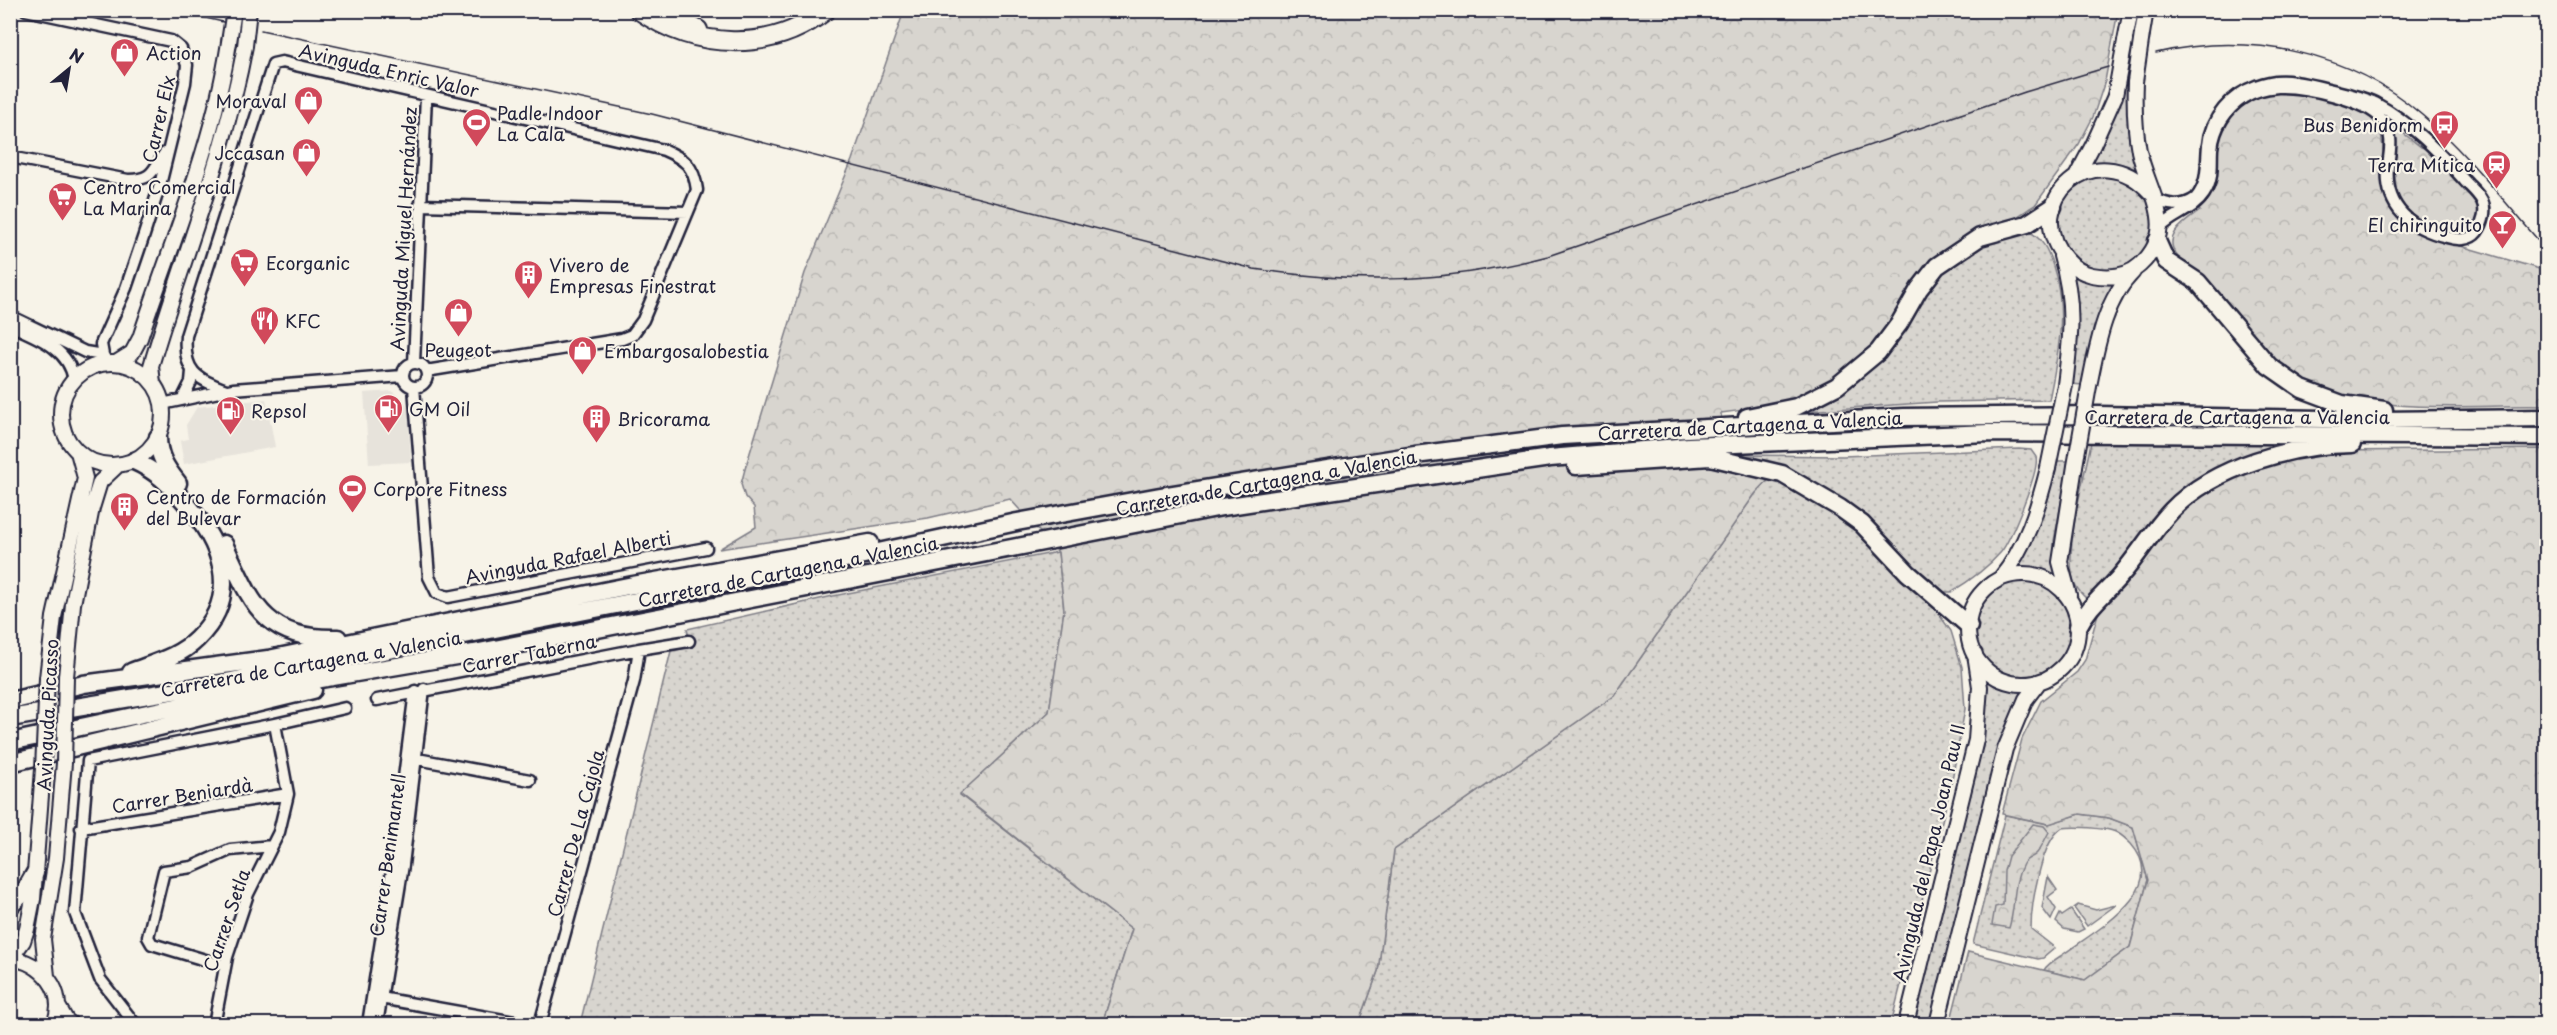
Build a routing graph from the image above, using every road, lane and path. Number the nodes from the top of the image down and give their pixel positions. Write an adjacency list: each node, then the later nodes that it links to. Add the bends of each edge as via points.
1 (26, 10): 11 (street, Carrer Elx, via 157,37 181,49 187,65 185,83)
2 (234, 10): 23 (main road, bridge, via 222,84 140,338 132,353)
3 (249, 10): 29 (main road, bridge, via 237,89 150,366)
4 (639, 10): 7 (highway, via 684,34 732,42 789,31)
5 (668, 10): 6 (highway, via 699,30 742,36 772,30)
6 (815, 10)
7 (826, 10)
8 (2131, 10): 13 (main road, bridge, via 2115,96)
9 (2146, 10): 14 (main road, bridge, via 2135,82 2135,114 2139,151)
10 (426, 96): 15 (street, Avinguda Miguel Hernández); 17 (street, Avinguda Enric Valor, via 664,150 682,158 695,176 697,190); 25 (street, Avinguda Enric Valor, via 282,62 273,64 186,336 184,354)
11 (169, 148): 12 (street, via 143,180); 23 (street, Carrer Elx, via 126,288 101,344)
12 (10, 157)
13 (2076, 177): 14 (main road, via 2091,170 2116,170 2140,180); 16 (main road, via 2063,188)
14 (2153, 195): 18 (main road, via 2160,218); 18 (street, via 2175,205 2191,202 2206,178 2210,132 2226,105 2256,86 2289,81 2364,99 2392,114 2434,147 2478,195 2484,215 2473,237 2456,239 2429,233 2408,221 2394,202 2387,182 2392,147 2379,116 2358,104 2279,87 2248,94 2229,110 2215,136 2212,178 2204,194)
15 (420, 205): 17 (street); 24 (street, Avinguda Miguel Hernández)
16 (2053, 207): 19 (main road, via 2053,237); 35 (highway, via 2027,224 1980,237 1938,266 1871,360 1812,400 1780,412 1740,418)
17 (688, 212): 26 (street, via 639,327 632,334 622,339)
18 (2159, 235): 20 (main road, via 2149,256); 34 (highway, via 2166,261 2198,282 2269,366 2302,389 2342,404 2373,410)
19 (2059, 251): 20 (main road, via 2086,274 2121,275); 43 (main road, bridge, via 2072,308 2065,385 2048,468 2028,532)
20 (2136, 268): 44 (main road, bridge, via 2116,292 2088,386 2060,562)
21 (10, 316): 23 (street)
22 (10, 325): 28 (street, via 65,356)
23 (109, 360): 28 (main road); 29 (main road, via 141,373)
24 (414, 363): 26 (street); 27 (street, via 407,366)
25 (192, 371): 31 (street); 32 (street)
26 (426, 371): 30 (street, via 423,384)
27 (403, 376): 30 (street, via 406,384); 31 (street)
28 (74, 380): 38 (main road, via 64,399 61,420 65,435)
29 (153, 383): 33 (main road)
30 (414, 387): 42 (street, Avinguda Rafael Alberti, via 429,577 438,593 448,597)
31 (226, 390): 32 (street)
32 (183, 398): 33 (street)
33 (162, 404): 36 (main road, via 163,421)
34 (2547, 417): 35 (highway, Carretera de Cartagena a Valencia, via 2381,420 2098,415 1904,417)
35 (1562, 436): 41 (highway, Carretera de Cartagena a Valencia, via 1305,472)
36 (158, 437): 39 (main road, via 144,454); 47 (highway, via 158,451 167,470 219,533 249,596 266,618 288,633 319,639)
37 (2547, 438): 40 (highway, Carretera de Cartagena a Valencia, via 1902,435 1609,452); 46 (highway, via 2343,444 2282,454 2229,471 2173,508 2121,575 2088,609)
38 (78, 452): 39 (main road, via 104,465); 67 (main road, Avinguda Picasso, bridge, via 85,478 54,617)
39 (126, 463): 53 (highway, via 160,476 206,527 221,561 220,605 198,638 182,652 129,673); 71 (main road, Avinguda Picasso, bridge, via 100,482 73,604 56,858 43,939)
40 (1417, 476): 45 (highway, via 1710,457 1749,465 1782,474 1854,519); 51 (highway, Carretera de Cartagena a Valencia, via 1167,517)
41 (1017, 522): 47 (highway, via 949,527); 58 (highway, Carretera de Cartagena a Valencia, via 289,670)
42 (706, 548)
43 (2000, 579): 44 (main road, via 2016,574 2040,577 2061,589); 45 (main road, via 1978,598)
44 (2072, 602): 46 (main road)
45 (1969, 626): 50 (main road, Avinguda del Papa Joan Pau II)
46 (2078, 627): 52 (main road, via 2076,645 2068,661)
47 (369, 637): 53 (highway, via 267,659)
48 (689, 641): 49 (street, Carrer Taberna)
49 (639, 648): 54 (street, Carrer Taberna); 83 (street, Carrer De La Cajola, via 634,681)
50 (1975, 654): 52 (main road, via 1995,676 2009,682); 84 (main road, Avinguda del Papa Joan Pau II, via 1980,687 1976,740)
51 (405, 664): 60 (highway, Carretera de Cartagena a Valencia, via 256,690); 62 (highway)
52 (2039, 682): 85 (main road, via 2026,699 2005,749)
53 (83, 684): 56 (highway)
54 (419, 690): 55 (street, Carrer Taberna); 61 (street, Carrer Benimantell)
55 (377, 700)
56 (10, 701)
57 (345, 708): 59 (street)
58 (10, 718)
59 (275, 724): 64 (street); 65 (street, via 88,761)
60 (10, 742)
61 (412, 758): 63 (street); 72 (street, Carrer Benimantell, via 404,865)
62 (10, 763)
63 (530, 780)
64 (288, 794): 65 (street, Carrer Beniardà); 66 (street, Carrer Setla)
65 (81, 828): 73 (street, via 75,913 100,979)
66 (272, 846): 70 (street, Carrer Setla, via 248,894); 70 (street, via 230,849 192,867 164,871 148,937 152,944)
67 (35, 873): 68 (highway); 69 (main road, Avinguda Picasso, via 27,929)
68 (10, 906)
69 (11, 958): 71 (main road, via 37,966)
70 (225, 966): 79 (street, Carrer Setla)
71 (47, 976): 74 (main road, Avinguda Picasso)
72 (377, 998): 80 (street, Carrer Benimantell); 81 (street, Carrer Benimantell); 82 (street)
73 (119, 1005): 77 (street); 78 (street)
74 (58, 1006): 75 (main road); 76 (main road, Avinguda Picasso)
75 (54, 1024)
76 (71, 1024)
77 (124, 1024)
78 (135, 1024)
79 (212, 1024)
80 (368, 1024)
81 (377, 1024)
82 (526, 1024)
83 (540, 1024)
84 (1906, 1024)
85 (1937, 1024)

